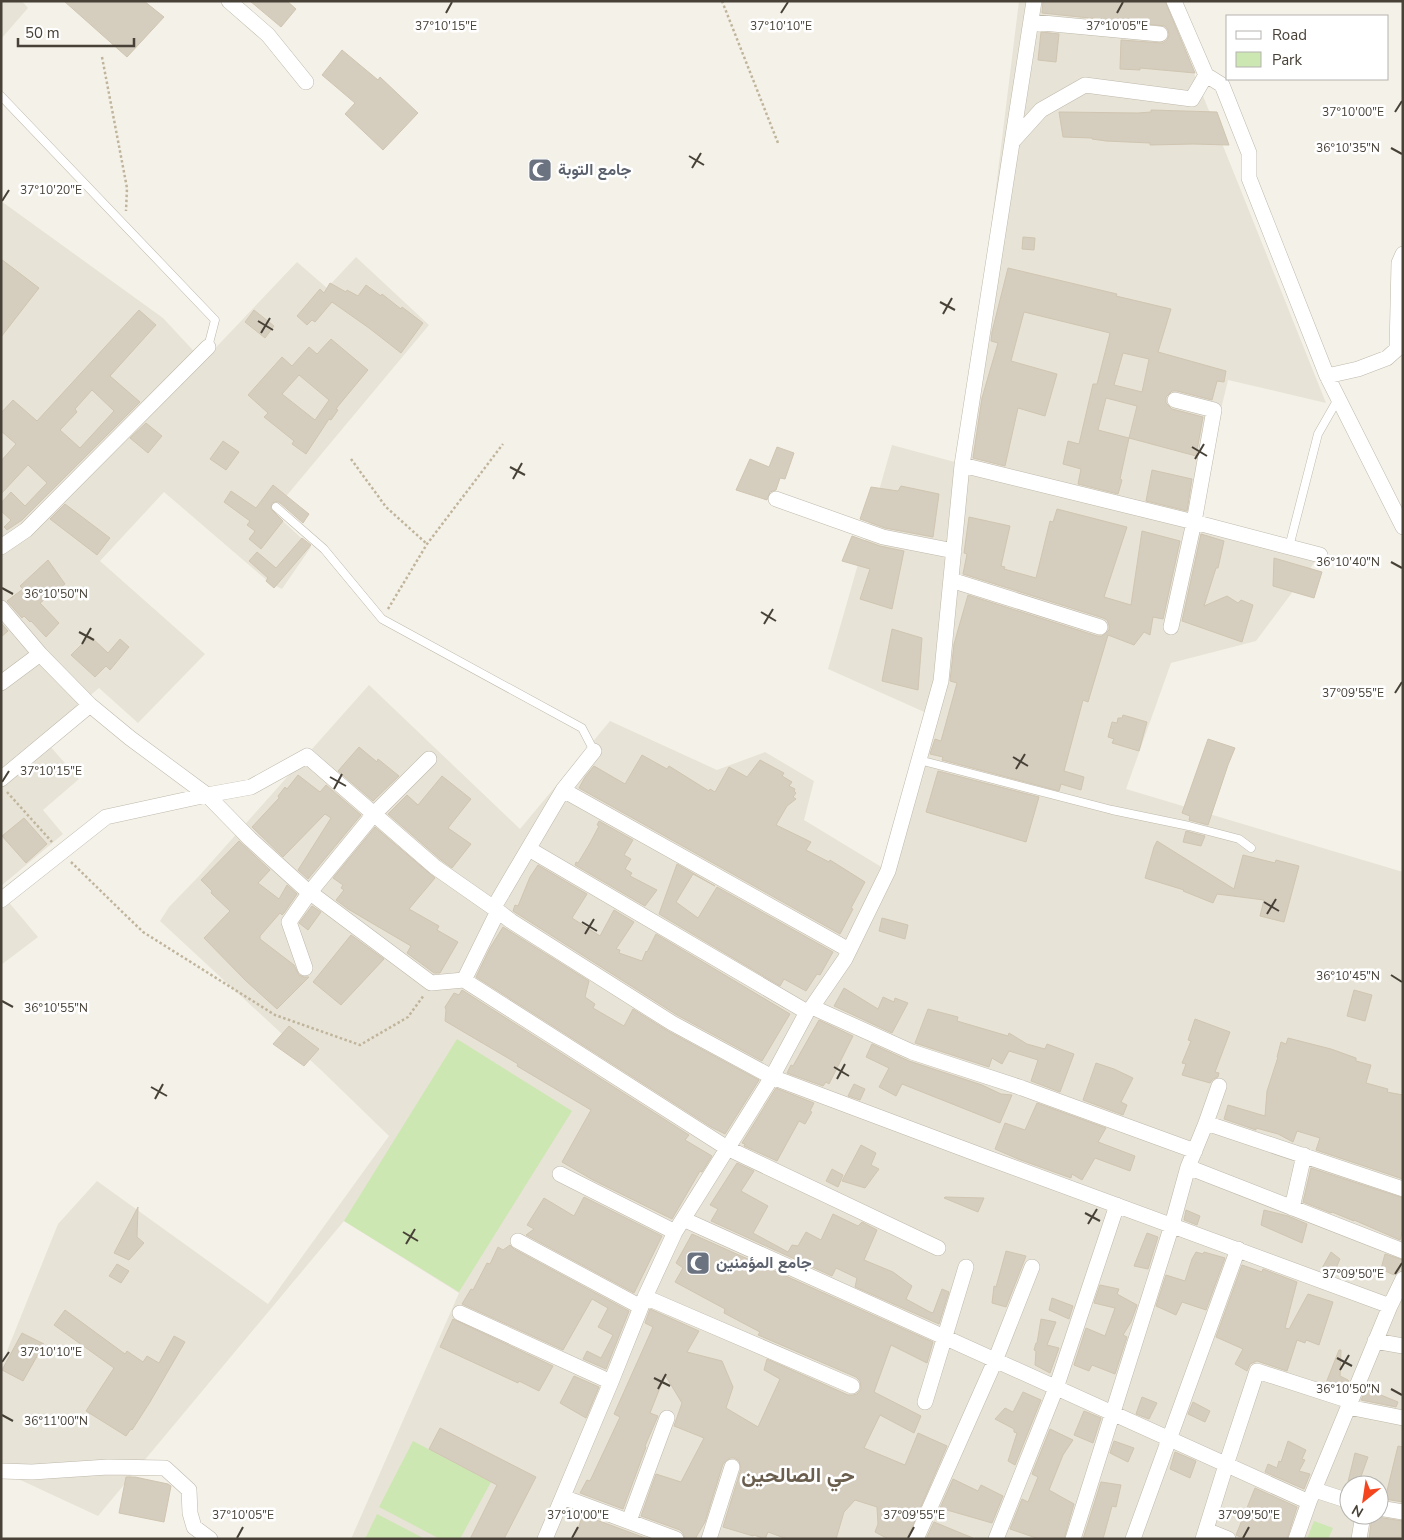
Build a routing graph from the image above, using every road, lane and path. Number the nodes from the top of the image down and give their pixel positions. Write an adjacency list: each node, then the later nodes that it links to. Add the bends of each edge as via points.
1 (229, 1): 9 (street, via 268,35)
2 (722, 1): 12 (path)
3 (1034, 1): 5 (street)
4 (1174, 1): 8 (street)
5 (1032, 22): 6 (street); 11 (street)
6 (1160, 34)
7 (102, 57): 13 (path, via 127,188)
8 (1206, 75): 11 (street, via 1192,100 1086,85 1041,110); 16 (street, via 1222,85 1249,153 1249,178)
9 (306, 82)
10 (1, 96): 13 (lane)
11 (1013, 142): 21 (street)
12 (778, 143)
13 (126, 225): 15 (lane, via 215,320)
14 (1403, 254): 16 (street, via 1399,263 1397,349 1387,358)
15 (208, 347): 27 (street, via 26,530)
16 (1327, 376): 17 (street)
17 (1338, 399): 25 (street); 28 (lane, via 1318,434)
18 (1174, 400): 24 (street, via 1214,410)
19 (503, 444): 26 (path)
20 (351, 459): 26 (path, via 386,508)
21 (962, 465): 24 (street); 29 (street)
22 (776, 498): 29 (street, via 883,537)
23 (276, 507): 33 (lane, via 324,549)
24 (1194, 522): 28 (street); 34 (street)
25 (1403, 527)
26 (427, 544): 33 (path)
27 (1, 547)
28 (1289, 547): 30 (street)
29 (954, 551): 31 (street)
30 (1320, 555)
31 (951, 580): 35 (street); 41 (street, via 941,681)
32 (1, 608): 36 (street)
33 (382, 619): 39 (lane, via 582,728)
34 (1171, 626)
35 (1100, 628)
36 (40, 654): 37 (street); 38 (street)
37 (5, 675)
38 (90, 705): 42 (street); 44 (street)
39 (594, 751): 43 (street)
40 (429, 759): 45 (street)
41 (919, 760): 46 (lane, via 1239,839); 52 (street, via 888,871)
42 (4, 785): 48 (path)
43 (563, 790): 47 (street); 52 (street)
44 (207, 795): 45 (street, via 250,787 306,756); 48 (street, via 106,817); 49 (street, via 250,839)
45 (374, 814): 49 (street); 51 (street, via 435,867)
46 (1251, 848)
47 (529, 849): 51 (street); 56 (street)
48 (62, 852): 50 (street); 55 (path, via 143,932 275,1015 351,1042 360,1045 408,1017)
49 (310, 892): 53 (street, via 289,922); 55 (street)
50 (1, 900)
51 (496, 909): 54 (street); 57 (street, via 672,1023)
52 (849, 950): 56 (street)
53 (305, 968)
54 (464, 980): 55 (street); 60 (street)
55 (432, 983)
56 (809, 1009): 57 (street); 61 (street, via 912,1052)
57 (772, 1077): 60 (street); 66 (street)
58 (1219, 1086): 59 (street)
59 (1206, 1122): 61 (street); 62 (street)
60 (727, 1148): 69 (street); 71 (street)
61 (1195, 1151): 63 (street)
62 (1304, 1156): 65 (street); 67 (street)
63 (1188, 1167): 67 (street); 68 (street)
64 (560, 1174): 69 (street)
65 (1403, 1189)
66 (1117, 1205): 68 (street); 86 (street)
67 (1292, 1208): 73 (street)
68 (1172, 1225): 72 (street); 89 (street)
69 (679, 1226): 77 (street); 80 (street)
70 (518, 1241): 77 (street)
71 (938, 1248)
72 (1238, 1249): 78 (street); 92 (street)
73 (1403, 1251)
74 (966, 1267): 80 (street)
75 (1032, 1267): 83 (street)
76 (1403, 1279): 78 (street)
77 (643, 1302): 84 (street); 85 (street)
78 (1390, 1306): 81 (street)
79 (460, 1313): 84 (street)
80 (944, 1338): 83 (street); 87 (street)
81 (1375, 1341): 82 (street); 88 (street)
82 (1403, 1346)
83 (995, 1361): 86 (street); 108 (street)
84 (611, 1382): 97 (street)
85 (852, 1386)
86 (1056, 1388): 89 (street); 109 (street)
87 (925, 1402)
88 (1349, 1404): 91 (street); 93 (street, via 1257,1371); 96 (street)
89 (1113, 1414): 92 (street); 110 (street)
90 (667, 1418): 101 (street)
91 (1403, 1418)
92 (1168, 1439): 93 (street); 111 (street)
93 (1226, 1465): 96 (street); 103 (street)
94 (732, 1467): 107 (street)
95 (1, 1471): 104 (street, via 165,1468 189,1490 194,1527)
96 (1312, 1496): 98 (street); 113 (street)
97 (563, 1497): 101 (street); 105 (street)
98 (1339, 1500)
99 (1389, 1510): 100 (street)
100 (1403, 1512)
101 (628, 1521): 106 (street)
102 (1361, 1525): 114 (street)
103 (1205, 1534): 112 (street)
104 (210, 1539)
105 (545, 1539)
106 (676, 1539)
107 (710, 1539)
108 (916, 1539)
109 (996, 1539)
110 (1073, 1539)
111 (1133, 1539)
112 (1228, 1539)
113 (1296, 1539)
114 (1359, 1539)

